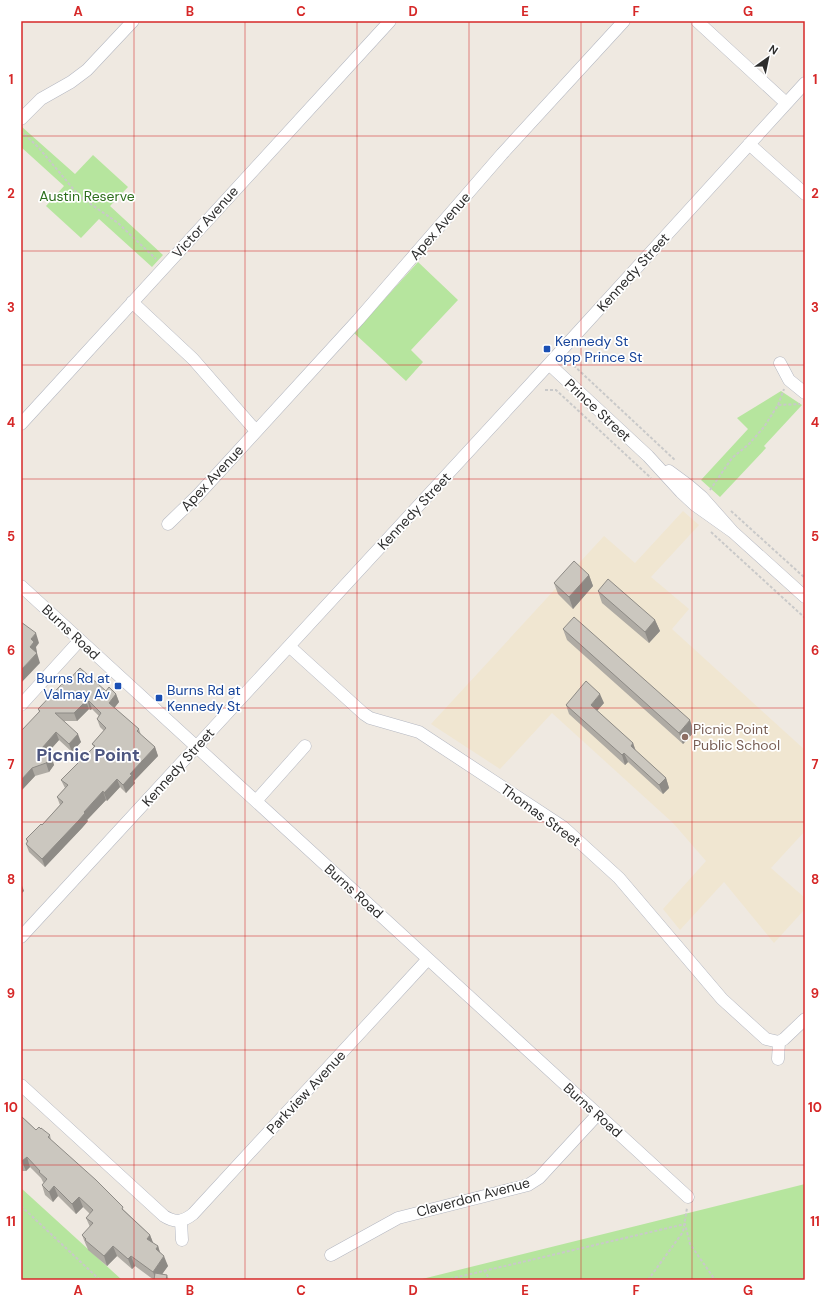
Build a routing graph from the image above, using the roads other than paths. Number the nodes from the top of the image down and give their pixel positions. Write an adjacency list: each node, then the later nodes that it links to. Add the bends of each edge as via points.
1 (133, 21): 7 (street, via 88,70 41,99)
2 (390, 21): 10 (street, Victor Avenue)
3 (624, 21): 15 (street, Apex Avenue)
4 (697, 21): 6 (street)
5 (805, 83): 6 (street, Kennedy Street)
6 (786, 103): 8 (street, Kennedy Street)
7 (21, 119)
8 (750, 144): 9 (street); 12 (street, Kennedy Street)
9 (805, 194)
10 (132, 302): 14 (street, Victor Avenue); 15 (street, via 202,368)
11 (780, 363): 13 (street, via 788,380)
12 (549, 364): 18 (street, Prince Street, via 648,456 695,505 733,532); 20 (street, Kennedy Street)
13 (802, 398)
14 (21, 424)
15 (256, 431): 16 (street, Apex Avenue)
16 (168, 524)
17 (21, 586): 19 (street, Burns Road)
18 (805, 597)
19 (80, 640): 21 (street); 23 (street, Burns Road)
20 (289, 646): 23 (street, Kennedy Street); 28 (street, Thomas Street, via 370,718 419,732 563,827 624,884 722,999 760,1035)
21 (21, 705)
22 (305, 746): 24 (street)
23 (196, 747): 24 (street, Burns Road); 25 (street, Kennedy Street)
24 (256, 801): 26 (street, Burns Road)
25 (21, 937)
26 (428, 959): 31 (street, Burns Road); 33 (street, Parkview Avenue, via 193,1214)
27 (805, 1019): 28 (street, via 789,1036)
28 (779, 1042): 29 (street)
29 (778, 1059)
30 (21, 1085): 33 (street, via 164,1216)
31 (598, 1114): 32 (street, Burns Road); 35 (street, Claverdon Avenue, via 534,1182 398,1218)
32 (688, 1197)
33 (181, 1221): 34 (street)
34 (182, 1240)
35 (331, 1255)

